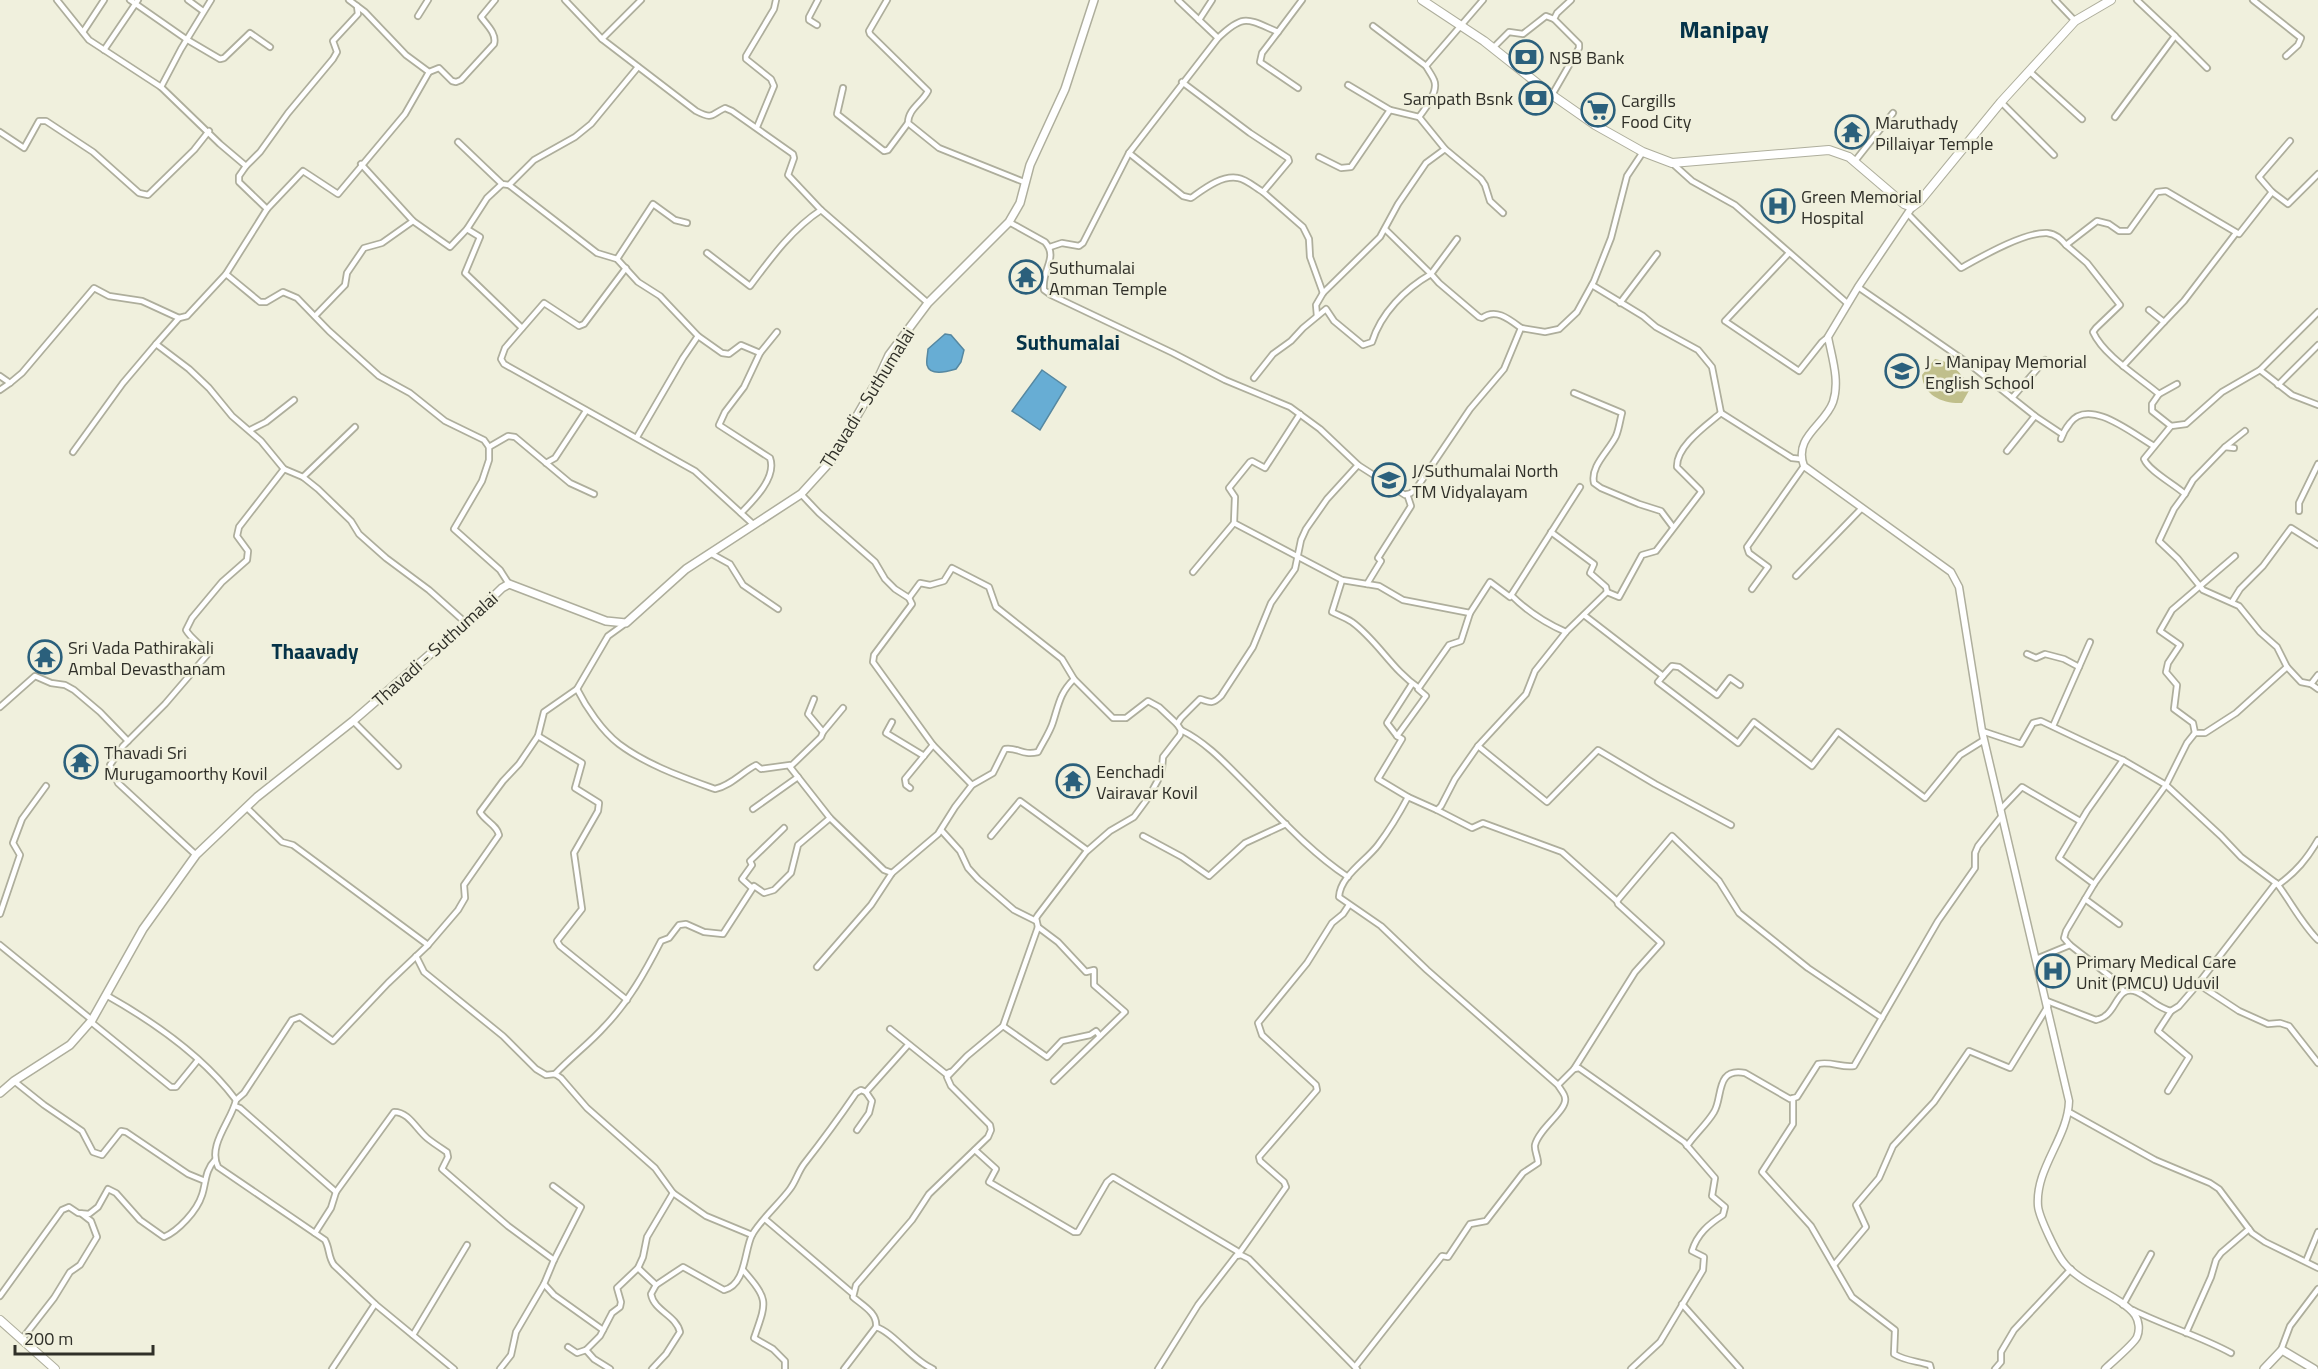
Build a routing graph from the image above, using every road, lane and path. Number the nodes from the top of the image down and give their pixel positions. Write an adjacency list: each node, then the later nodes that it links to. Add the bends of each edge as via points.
1 (57, 0): 35 (street)
2 (104, 0): 35 (street)
3 (130, 0): 25 (street)
4 (188, 0): 27 (street)
5 (211, 0): 27 (street)
6 (349, 0): 26 (street)
7 (428, 0): 28 (street)
8 (495, 0): 49 (street, via 482,17 494,34 494,44 456,82 439,68)
9 (566, 0): 40 (street)
10 (641, 0): 40 (street)
11 (776, 0): 63 (street, via 746,56 771,79 774,87)
12 (818, 0): 32 (street, via 809,17)
13 (887, 0): 62 (street, via 870,34 928,91 911,111)
14 (1094, 0): 78 (main road, Thavadi - Suthumalai, via 1065,89)
15 (1178, 0): 30 (street)
16 (1212, 0): 30 (street)
17 (1302, 0): 36 (street)
18 (1422, 0): 34 (main road)
19 (1483, 0): 34 (street)
20 (1571, 0): 29 (street)
21 (2055, 0): 31 (street)
22 (2111, 0): 31 (main road)
23 (2137, 0): 37 (street)
24 (2253, 0): 44 (street, via 2301,38)
25 (137, 2): 39 (street); 43 (street)
26 (357, 6): 49 (street, via 406,55); 76 (street, via 358,14 333,40 337,52 333,59)
27 (203, 11): 39 (street)
28 (417, 16)
29 (1554, 19): 42 (street, via 1546,16 1520,34 1509,32); 55 (street, via 1580,48)
30 (1198, 20): 38 (street)
31 (2075, 21): 48 (main road)
32 (817, 25)
33 (1373, 26): 45 (street)
34 (1461, 26): 42 (main road); 45 (street)
35 (83, 32): 43 (street)
36 (1278, 32): 38 (street, via 1244,20 1234,22); 54 (street, via 1260,62)
37 (2175, 36): 47 (street); 60 (street)
38 (1218, 38): 50 (street)
39 (186, 39): 41 (street, via 220,59 250,33); 52 (street)
40 (602, 39): 46 (street)
41 (270, 47)
42 (1493, 48): 55 (main road)
43 (104, 50): 52 (street)
44 (2286, 56)
45 (1426, 66): 59 (street, via 1435,81 1435,90)
46 (638, 67): 63 (street, via 696,111 713,117 725,108); 80 (street, via 591,124 534,160)
47 (2207, 68)
48 (2029, 71): 56 (main road); 61 (street)
49 (429, 72): 75 (street, via 405,114)
50 (1182, 82): 70 (street); 81 (street, via 1288,158 1285,168)
51 (1348, 84): 57 (street)
52 (161, 87): 64 (street)
53 (843, 88): 62 (street, via 837,114 884,151)
54 (1298, 88)
55 (1552, 95): 69 (main road)
56 (2001, 102): 71 (street); 85 (main road)
57 (1390, 110): 59 (street); 72 (street, via 1351,167 1341,168)
58 (1893, 113): 73 (street)
59 (1419, 117): 68 (street)
60 (2115, 117)
61 (2082, 118)
62 (908, 123): 78 (street, via 939,148)
63 (757, 127): 84 (street, via 793,154 788,175)
64 (209, 131): 65 (street, via 148,195 139,193 93,152 46,121 35,125 24,148); 76 (street)
65 (0, 132)
66 (2290, 141): 82 (street, via 2259,177)
67 (458, 142): 79 (street)
68 (1445, 148): 86 (street, via 1481,179 1490,201); 91 (street, via 1426,163)
69 (1643, 152): 74 (main road); 103 (street, via 1627,176 1611,238)
70 (1129, 153): 81 (street, via 1184,196 1191,198 1226,178 1239,178); 95 (street, via 1083,243)
71 (2054, 156)
72 (1319, 157)
73 (1855, 161): 74 (main road, via 1829,150); 85 (main road)
74 (1672, 163): 97 (street, via 1692,181 1735,205)
75 (362, 165): 83 (street, via 338,194 303,171); 87 (street)
76 (246, 166): 83 (street, via 239,182)
77 (2318, 174): 82 (street, via 2288,204)
78 (1024, 182): 88 (main road, Thavadi - Suthumalai, via 1020,203)
79 (502, 184): 80 (street); 90 (street, via 487,198)
80 (509, 185): 99 (street, via 597,253)
81 (1263, 192): 105 (street, via 1303,227)
82 (2272, 192): 92 (street, via 2239,234)
83 (267, 209): 101 (street)
84 (821, 210): 96 (street, via 776,251 750,286); 106 (street)
85 (1910, 210): 94 (street, via 1961,268 2036,235 2047,233 2059,237); 104 (street)
86 (1503, 213)
87 (413, 221): 90 (street, via 450,247); 111 (street, via 382,243 364,248 346,273 345,285)
88 (1009, 222): 95 (street); 106 (main road, Thavadi - Suthumalai)
89 (687, 223): 99 (street, via 675,220 652,204)
90 (467, 229): 115 (street, via 480,237 465,273)
91 (1385, 229): 102 (street); 105 (street)
92 (2236, 232): 94 (street, via 2166,191 2157,192 2150,199 2129,231 2097,221); 114 (street)
93 (1457, 239): 102 (street)
94 (2066, 245): 124 (street, via 2087,263 2120,305 2093,332)
95 (1050, 247): 139 (street, via 1052,255 1043,284 1051,295)
96 (707, 253)
97 (1789, 253): 108 (street); 119 (street, via 1725,321 1799,371)
98 (1657, 254): 107 (street)
99 (617, 259): 100 (street)
100 (626, 268): 115 (street, via 584,324 579,326 544,303); 118 (street)
101 (226, 274): 111 (street, via 260,302 287,292); 113 (street, via 187,316)
102 (1431, 274): 112 (street, via 1395,303 1372,342 1363,345 1334,321 1326,309); 116 (street, via 1479,317 1494,313)
103 (1592, 285): 107 (street); 116 (street, via 1577,312 1559,329 1545,332)
104 (1857, 287): 108 (street); 134 (street)
105 (1323, 293): 112 (street, via 1316,305)
106 (928, 303): 161 (main road, Thavadi - Suthumalai, via 889,355 831,461)
107 (1620, 303): 138 (street, via 1698,350 1712,368)
108 (1847, 303): 119 (street)
109 (2149, 310): 114 (street)
110 (2318, 312): 125 (street)
111 (315, 316): 147 (street, via 379,376 410,393 445,421 484,440)
112 (1317, 316): 127 (street, via 1273,354)
113 (178, 318): 120 (street); 128 (street, via 142,301 109,296 94,288)
114 (2164, 322): 124 (street)
115 (522, 328): 137 (street, via 505,348 501,359 504,364)
116 (1521, 328): 162 (street, via 1501,375 1465,416 1418,486)
117 (777, 332): 122 (street)
118 (699, 336): 122 (street, via 722,353 729,354 741,345); 145 (street, via 682,358)
119 (1828, 338): 152 (street, via 1837,386 1833,404 1810,431 1801,448)
120 (156, 344): 143 (street, via 189,369); 151 (street)
121 (2318, 345): 130 (street)
122 (760, 353): 166 (street, via 719,425 772,463 771,474)
123 (2045, 360): 134 (street)
124 (2123, 366): 133 (street)
125 (2260, 370): 130 (street); 141 (street, via 2222,392 2186,424)
126 (0, 376): 128 (street)
127 (1254, 378)
128 (10, 383): 131 (street)
129 (2177, 384): 133 (street)
130 (2278, 385): 136 (street)
131 (0, 390)
132 (1574, 393): 169 (street, via 1622,413 1617,434 1595,468 1594,483 1661,511)
133 (2159, 394): 141 (street, via 2152,411)
134 (2012, 398): 140 (street)
135 (294, 400): 143 (street, via 272,419)
136 (2318, 405)
137 (586, 411): 145 (street); 153 (street, via 555,458)
138 (1721, 413): 152 (street, via 1792,458); 169 (street, via 1688,442 1677,462 1677,467 1701,492)
139 (1300, 414): 155 (street); 167 (street, via 1265,468 1250,462 1229,488 1235,497)
140 (2035, 416): 146 (street, via 2062,437 2074,417 2089,412); 150 (street)
141 (2171, 426): 146 (street)
142 (355, 427): 158 (street)
143 (249, 430): 157 (street)
144 (2245, 430): 148 (street)
145 (638, 437): 166 (street, via 695,471)
146 (2154, 446): 163 (street, via 2145,456 2147,465)
147 (489, 447): 153 (street, via 507,435 513,436); 178 (street, via 482,481 453,529 500,570)
148 (2225, 447): 149 (street); 163 (street, via 2193,480)
149 (2234, 448)
150 (2007, 451)
151 (74, 452)
152 (1801, 459): 156 (street)
153 (546, 463): 160 (street, via 570,483)
154 (2318, 464): 165 (street)
155 (1358, 465): 162 (street); 173 (street, via 1306,529)
156 (1804, 466): 164 (street); 181 (street, via 1747,547 1768,567)
157 (284, 469): 158 (street); 221 (street, via 239,527 237,536 248,551 248,560 222,582 186,630 207,655)
158 (303, 477): 191 (street, via 332,501 358,534)
159 (1580, 487): 170 (street)
160 (594, 494)
161 (801, 494): 168 (main road, Thavadi - Suthumalai); 185 (street, via 875,562 895,589)
162 (1407, 494): 179 (street, via 1411,506 1378,558 1382,561)
163 (2185, 495): 180 (street, via 2159,541)
164 (1862, 508): 176 (street); 215 (street, via 1951,572 1959,587)
165 (2299, 511)
166 (741, 513): 168 (street)
167 (1234, 523): 173 (street); 175 (street)
168 (754, 525): 172 (main road, Thavadi - Suthumalai)
169 (1673, 527): 184 (street, via 1656,551 1642,555)
170 (1551, 532): 182 (street, via 1594,564 1590,573 1606,586); 183 (street)
171 (2318, 545): 187 (street, via 2291,528)
172 (710, 553): 188 (street, via 730,564 743,585); 192 (main road, Thavadi - Suthumalai, via 686,569)
173 (1298, 556): 177 (street); 212 (street, via 1290,578 1265,614 1253,647 1221,696 1210,703 1200,699)
174 (2235, 556): 180 (street)
175 (1193, 572)
176 (1796, 576)
177 (1342, 580): 179 (street); 201 (street, via 1332,612 1362,630)
178 (509, 584): 191 (main road, Thavadi - Suthumalai); 192 (main road, Thavadi - Suthumalai, via 606,621)
179 (1368, 584): 189 (street, via 1403,600)
180 (2199, 585): 187 (street); 217 (street, via 2172,610 2160,631 2180,645 2166,672 2177,685 2174,709 2193,723)
181 (1752, 590)
182 (1607, 592): 184 (street); 190 (street)
183 (1511, 595): 189 (street, via 1490,582); 193 (street, via 1523,608)
184 (1619, 597): 186 (street)
185 (909, 598): 200 (street, via 920,583 944,581 952,568 989,587 996,608 1062,659); 222 (street, via 912,604 874,655 873,662)
186 (1627, 600)
187 (2232, 602): 197 (street, via 2277,647)
188 (778, 609)
189 (1470, 613): 204 (street, via 1461,641 1449,645)
190 (1584, 615): 193 (street); 199 (street)
191 (466, 623): 210 (main road, Thavadi - Suthumalai)
192 (626, 623): 205 (street, via 608,636)
193 (1566, 632): 223 (street, via 1535,670 1526,694)
194 (2090, 642): 196 (street)
195 (2027, 654): 196 (street, via 2036,658 2045,654)
196 (2079, 667): 213 (street)
197 (2287, 667): 202 (street, via 2301,682); 217 (street, via 2236,713 2205,733)
198 (2318, 675): 202 (street)
199 (1663, 676): 203 (street, via 1672,666 1679,667 1717,695 1730,678); 220 (street, via 1658,682 1738,743 1754,722 1812,766 1838,732 1925,798 1960,755)
200 (1074, 679): 212 (street, via 1113,718 1126,718 1148,701); 229 (street, via 1065,688 1038,752 1028,755 1005,749 993,773)
201 (1412, 684): 204 (street); 219 (street, via 1387,723)
202 (2311, 684): 206 (street)
203 (1740, 685)
204 (1419, 688): 219 (street, via 1426,696)
205 (577, 689): 218 (street, via 544,712); 226 (street, via 618,743 671,773 715,789 756,765 762,769)
206 (2318, 689)
207 (814, 699): 216 (street, via 808,714)
208 (0, 707): 221 (street, via 35,676 74,690)
209 (843, 708): 216 (street)
210 (353, 721): 227 (street); 234 (main road, Thavadi - Suthumalai)
211 (892, 722): 224 (street, via 886,733)
212 (1177, 724): 214 (street)
213 (2053, 726): 215 (street, via 2041,721 2033,723 2021,744); 225 (street)
214 (1181, 730): 240 (street, via 1228,766); 247 (street, via 1163,757 1162,769 1148,798 1134,817)
215 (1982, 731): 220 (street)
216 (823, 732): 226 (street)
217 (2195, 733): 230 (street)
218 (538, 736): 262 (street, via 480,812 498,829 499,835 464,885 465,898 458,910); 270 (street, via 582,764 575,788 599,802 598,811 574,853 582,909 557,941)
219 (1397, 736): 233 (street, via 1402,739 1378,779)
220 (1984, 740): 237 (street)
221 (128, 741): 248 (street, via 110,765 118,783)
222 (933, 745): 224 (street); 229 (street)
223 (1478, 746): 236 (street); 241 (street, via 1547,802 1598,750)
224 (924, 756): 232 (street, via 905,779)
225 (2123, 760): 230 (street); 239 (street)
226 (790, 765): 228 (street)
227 (398, 766)
228 (798, 777): 235 (street); 238 (street)
229 (972, 785): 243 (street)
230 (2166, 785): 251 (street); 252 (street, via 2241,857)
231 (46, 786): 257 (street, via 22,819 14,838 20,855)
232 (910, 788)
233 (1408, 797): 236 (street); 250 (street, via 1395,822)
234 (246, 807): 248 (main road, Thavadi - Suthumalai); 262 (street, via 282,842 294,845)
235 (753, 809)
236 (1437, 810): 255 (street, via 1472,828 1483,823 1562,852)
237 (2000, 814): 239 (street, via 2022,787); 265 (street); 273 (street, via 1978,846 1976,868 1938,921)
238 (830, 818): 249 (street, via 884,870); 253 (street, via 798,845 791,873 774,890 764,893)
239 (2080, 821): 251 (street, via 2059,858)
240 (1286, 824): 245 (street, via 1245,843 1209,876); 250 (street, via 1324,861)
241 (1731, 825)
242 (784, 828): 253 (street, via 750,861 752,865 742,879)
243 (941, 830): 249 (street); 258 (street, via 978,879)
244 (991, 836): 247 (street, via 1020,801)
245 (1143, 836)
246 (2318, 840): 252 (street, via 2301,866)
247 (1088, 850): 258 (street, via 1038,915)
248 (196, 855): 269 (main road, Thavadi - Suthumalai, via 143,929)
249 (892, 873): 266 (street, via 871,905)
250 (1348, 877): 256 (street, via 1339,897)
251 (2094, 884): 254 (street)
252 (2277, 884): 260 (street, via 2304,926); 267 (street)
253 (752, 888): 270 (street, via 723,934 704,932 686,924 661,941)
254 (2085, 899): 259 (street); 263 (street, via 2066,931 2064,938)
255 (1617, 901): 273 (street, via 1672,836 1719,881 1739,912 1808,968); 281 (street, via 1661,943 1635,972)
256 (1349, 905): 286 (street, via 1381,926); 310 (street, via 1258,1023 1262,1035 1317,1090 1259,1158 1286,1187)
257 (0, 914)
258 (1037, 924): 275 (street); 277 (street, via 1086,972 1095,970 1094,985 1125,1012)
259 (2119, 924)
260 (2318, 940)
261 (0, 945): 274 (street)
262 (428, 945): 264 (street)
263 (2070, 945): 265 (street); 268 (street, via 2116,981)
264 (416, 956): 283 (street, via 424,972 503,1036 536,1069 546,1075); 291 (street, via 333,1041 300,1017 292,1020)
265 (2036, 959): 271 (street)
266 (817, 967)
267 (2198, 984): 272 (street); 280 (street, via 2239,1011 2268,1024 2289,1026)
268 (2124, 992): 271 (street, via 2107,1016 2096,1020); 272 (street, via 2137,992 2161,1009)
269 (106, 995): 274 (main road, Thavadi - Suthumalai); 279 (street, via 147,1018)
270 (627, 1000): 283 (street, via 604,1028)
271 (2047, 1004): 293 (street, via 2069,1101); 313 (street, via 2010,1068 1969,1051 1934,1102 1893,1146 1879,1178 1856,1204 1866,1227)
272 (2171, 1011): 287 (street, via 2158,1030 2189,1057)
273 (1882, 1018): 290 (street, via 1854,1066 1818,1064)
274 (92, 1021): 279 (street, via 171,1087 176,1087); 284 (main road, Thavadi - Suthumalai, via 70,1045)
275 (1003, 1026): 277 (street, via 1047,1057 1062,1041 1096,1031); 282 (street)
276 (890, 1029): 278 (street)
277 (1100, 1036): 285 (street)
278 (908, 1045): 282 (street, via 946,1074); 288 (street)
279 (198, 1060): 291 (street)
280 (2318, 1063)
281 (1574, 1069): 286 (street); 295 (street, via 1579,1068)
282 (952, 1070): 296 (street, via 947,1077 951,1086 990,1125 988,1137)
283 (555, 1074): 301 (street, via 655,1168)
284 (14, 1081): 289 (main road, Thavadi - Suthumalai); 298 (street, via 82,1131 93,1152 102,1155 121,1131 126,1132 188,1174)
285 (1054, 1081)
286 (1558, 1085): 338 (street, via 1565,1098 1564,1106 1537,1139 1534,1148 1538,1163 1522,1173 1486,1221 1470,1224 1448,1257 1442,1256)
287 (2168, 1091)
288 (866, 1092): 294 (street, via 872,1101); 303 (street, via 856,1093 802,1167 793,1186)
289 (0, 1093)
290 (1793, 1098): 295 (street, via 1745,1073 1728,1075 1721,1084 1715,1110); 313 (street, via 1793,1124 1762,1172 1811,1226)
291 (236, 1100): 292 (street)
292 (235, 1106): 297 (street, via 222,1131); 300 (street)
293 (2068, 1112): 304 (street, via 2155,1160 2210,1183); 316 (street, via 2040,1186 2038,1206 2045,1226)
294 (857, 1130)
295 (1687, 1146): 324 (street, via 1715,1178 1712,1196 1725,1207 1723,1215 1695,1241 1692,1251 1704,1257 1704,1270)
296 (975, 1150): 310 (street, via 996,1169 989,1182 1074,1232 1078,1232 1113,1177); 321 (street, via 930,1194)
297 (215, 1160): 298 (street); 306 (street, via 218,1167)
298 (205, 1180): 302 (street, via 193,1211 164,1237 108,1190 98,1207)
299 (553, 1186): 311 (street, via 581,1207)
300 (336, 1192): 306 (street); 311 (street, via 394,1112 400,1112 447,1152 442,1169)
301 (673, 1192): 307 (street, via 706,1215); 314 (street, via 647,1237)
302 (82, 1214): 322 (street, via 69,1207 62,1210); 331 (street, via 91,1221 97,1237)
303 (765, 1219): 307 (street); 321 (street)
304 (2249, 1229): 312 (street, via 2265,1242); 329 (street, via 2216,1260)
305 (2318, 1232): 312 (street)
306 (315, 1233): 323 (street, via 325,1240 334,1265)
307 (752, 1235): 317 (street)
308 (467, 1245): 330 (street)
309 (2151, 1254): 325 (street)
310 (1238, 1255): 338 (street, via 1249,1259); 349 (street, via 1198,1305)
311 (554, 1260): 318 (street)
312 (2306, 1261): 315 (street)
313 (1834, 1265): 352 (street, via 1852,1297 1895,1330 1894,1354 1903,1360 1930,1365)
314 (638, 1268): 319 (street); 328 (street, via 617,1288 621,1304)
315 (2318, 1268)
316 (2071, 1269): 325 (street); 353 (street, via 2014,1330)
317 (743, 1270): 319 (street, via 726,1289 683,1267); 346 (street, via 762,1292 764,1311 754,1338 774,1349 786,1361)
318 (544, 1284): 328 (street); 343 (street, via 516,1332 511,1355)
319 (656, 1285): 345 (street, via 652,1301 674,1320 680,1332)
320 (2318, 1289): 334 (street, via 2290,1326)
321 (852, 1293): 327 (street, via 874,1316)
322 (0, 1296)
323 (375, 1304): 330 (street); 340 (street)
324 (1682, 1304): 350 (street, via 1660,1342); 351 (street)
325 (2125, 1306): 329 (street); 354 (street, via 2136,1316 2138,1335)
326 (0, 1320): 331 (main road)
327 (876, 1327): 347 (street); 348 (street)
328 (603, 1330): 333 (street)
329 (2186, 1333): 335 (street)
330 (413, 1335): 336 (street)
331 (22, 1339): 337 (main road)
332 (568, 1347): 333 (street, via 577,1353)
333 (586, 1350): 344 (street)
334 (2281, 1350): 355 (main road); 356 (main road)
335 (2231, 1353)
336 (446, 1362): 341 (street); 342 (street)
337 (44, 1365): 339 (main road)
338 (1356, 1368)
339 (55, 1369)
340 (332, 1369)
341 (442, 1369)
342 (454, 1369)
343 (500, 1369)
344 (610, 1369)
345 (652, 1369)
346 (785, 1369)
347 (844, 1369)
348 (933, 1369)
349 (1158, 1369)
350 (1631, 1369)
351 (1740, 1369)
352 (1931, 1369)
353 (1995, 1369)
354 (2105, 1369)
355 (2264, 1369)
356 (2314, 1369)

